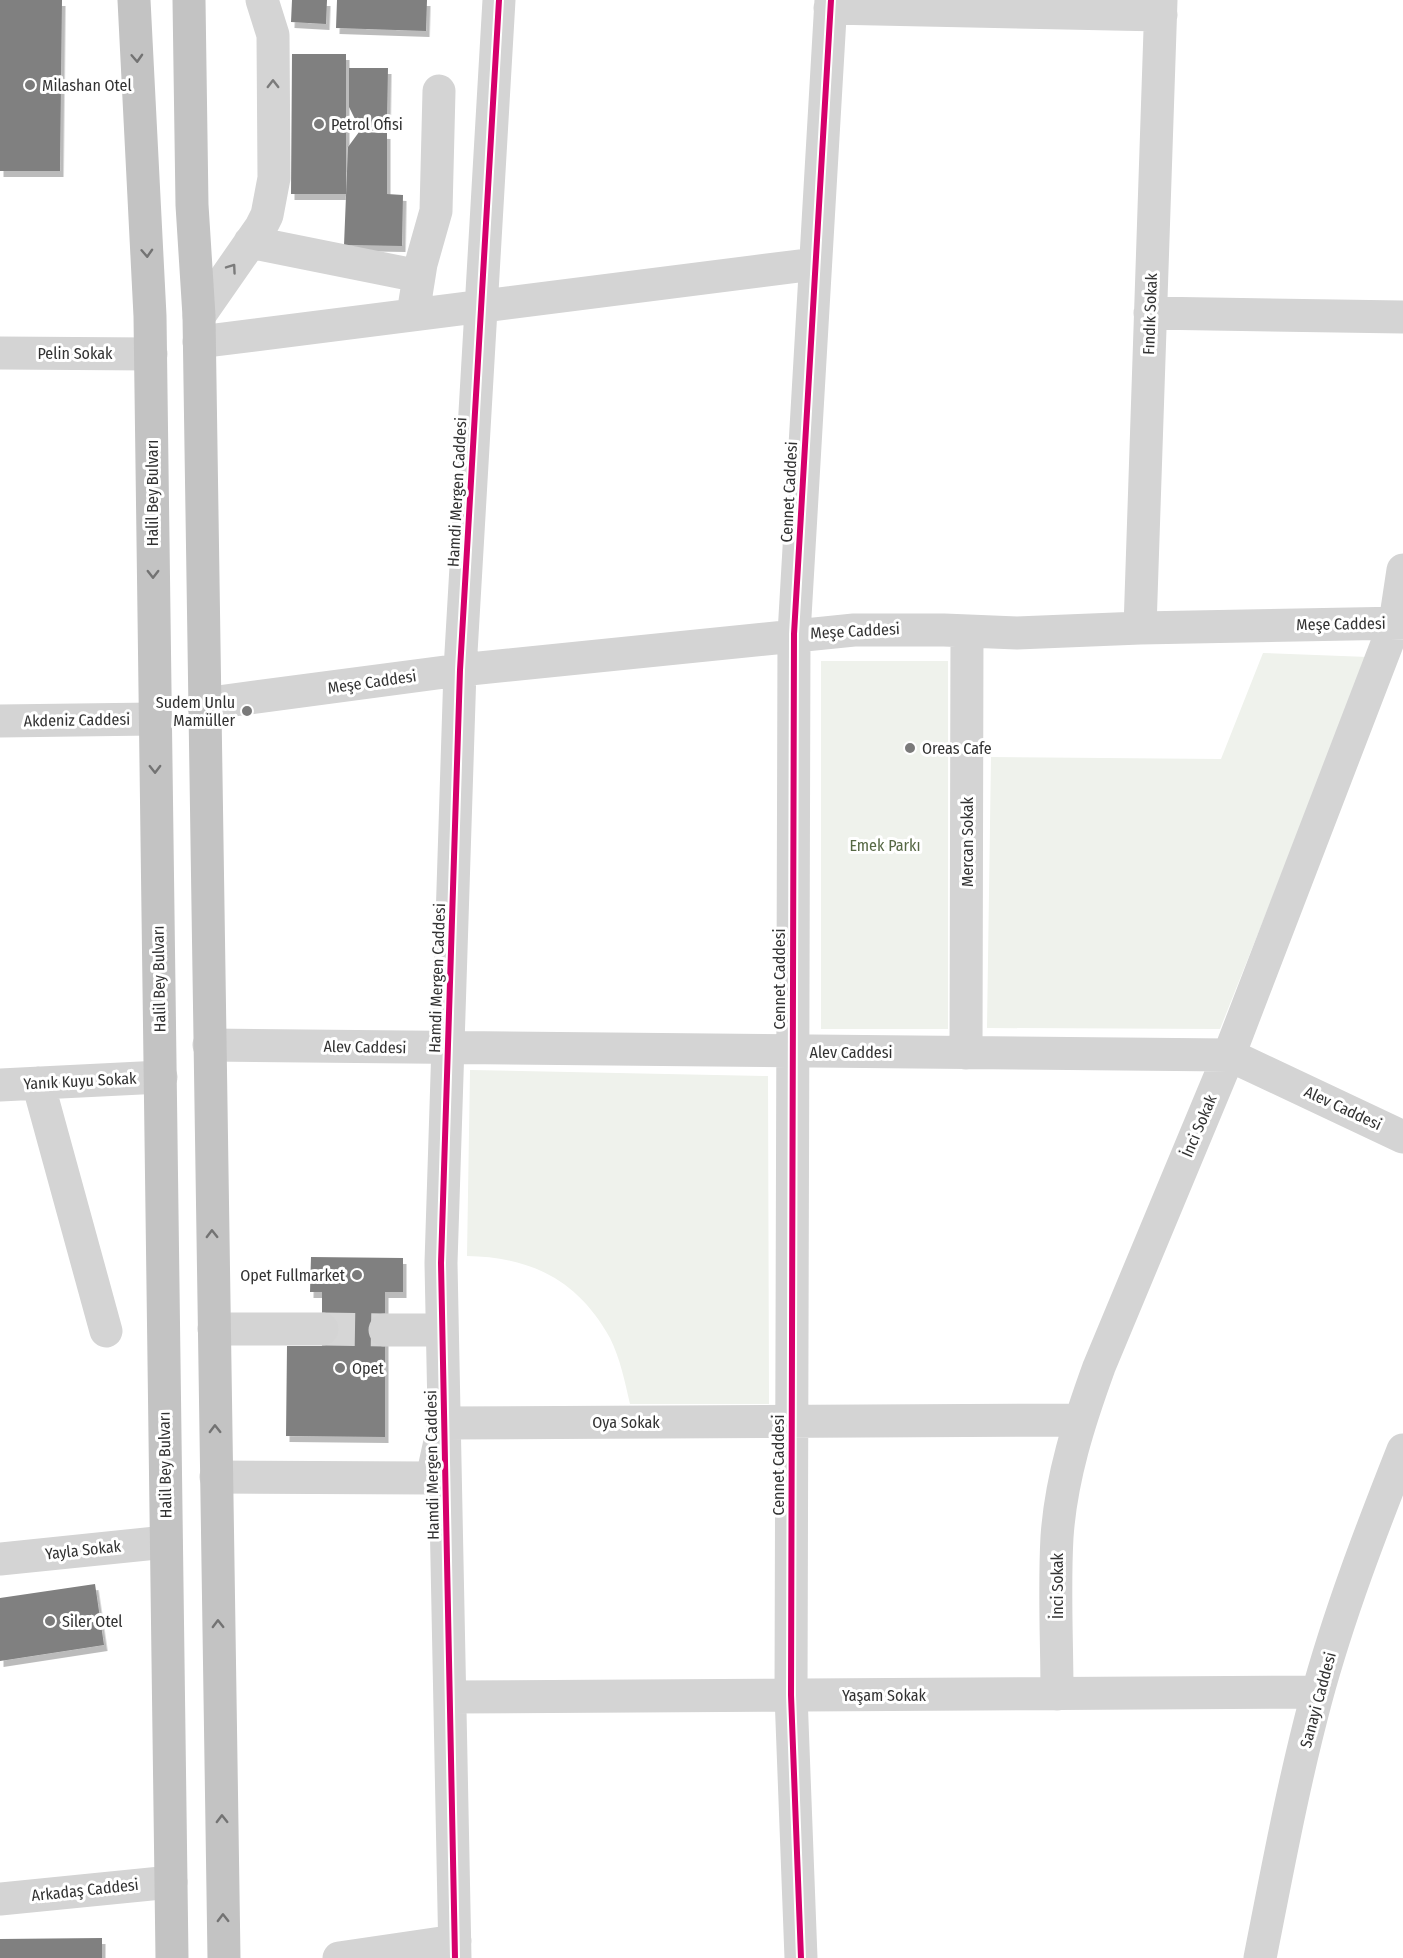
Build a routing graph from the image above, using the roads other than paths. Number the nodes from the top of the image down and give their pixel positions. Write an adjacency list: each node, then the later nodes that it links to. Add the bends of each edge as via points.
1 (134, 0): 17 (highway, Halil Bey Bulvarı, one-way to 17)
2 (189, 0): 15 (highway, via 192,205)
3 (262, 0): 8 (street, one-way to 3, via 267,215 274,178 273,35)
4 (499, 0): 11 (street, Hamdi Mergen Caddesi)
5 (830, 4): 6 (street); 9 (street, Cennet Caddesi)
6 (1161, 7): 12 (street, Fındık Sokak)
7 (439, 91): 10 (street, via 436,211)
8 (250, 242): 10 (street); 15 (street, one-way to 8)
9 (815, 264): 11 (street); 22 (street, Cennet Caddesi)
10 (419, 276): 13 (street)
11 (482, 306): 13 (street); 23 (street, Hamdi Mergen Caddesi)
12 (1150, 313): 14 (street); 20 (street, Fındık Sokak)
13 (413, 314): 15 (street)
14 (1403, 317)
15 (199, 329): 24 (highway)
16 (0, 353): 17 (street, Pelin Sokak)
17 (151, 354): 25 (highway, Halil Bey Bulvarı, one-way to 25)
18 (1403, 570): 19 (street, İnci Sokak)
19 (1399, 623): 20 (street, Meşe Caddesi); 31 (street, İnci Sokak)
20 (1140, 628): 21 (street, Meşe Caddesi)
21 (967, 631): 22 (street, Meşe Caddesi, via 900,629); 30 (street, Mercan Sokak)
22 (794, 634): 23 (street, Meşe Caddesi); 29 (street, Cennet Caddesi)
23 (460, 670): 24 (street, Meşe Caddesi); 28 (street, Hamdi Mergen Caddesi)
24 (204, 704): 27 (highway)
25 (154, 719): 26 (street, Akdeniz Caddesi); 32 (highway, Halil Bey Bulvarı, one-way to 32)
26 (0, 721)
27 (209, 1045): 28 (street, Alev Caddesi); 36 (highway, one-way to 27)
28 (448, 1048): 29 (street, Alev Caddesi); 40 (street, Hamdi Mergen Caddesi)
29 (792, 1052): 30 (street, Alev Caddesi); 42 (street, Cennet Caddesi)
30 (966, 1053): 31 (street, Alev Caddesi)
31 (1229, 1055): 35 (street, Alev Caddesi); 41 (street, İnci Sokak)
32 (161, 1077): 33 (street, Yanık Kuyu Sokak); 47 (highway, Halil Bey Bulvarı)
33 (38, 1083): 34 (street, Yanık Kuyu Sokak); 38 (street)
34 (0, 1085)
35 (1403, 1137)
36 (214, 1329): 37 (street); 45 (highway, one-way to 36)
37 (322, 1329)
38 (106, 1330)
39 (385, 1330): 40 (street)
40 (442, 1330): 43 (street, Hamdi Mergen Caddesi)
41 (1080, 1420): 42 (street, Oya Sokak); 50 (street, İnci Sokak, via 1057,1537)
42 (791, 1421): 43 (street, Oya Sokak); 51 (street, Cennet Caddesi)
43 (444, 1423): 45 (street, via 432,1478); 52 (street, Hamdi Mergen Caddesi)
44 (1403, 1449): 46 (street, Sanayi Caddesi)
45 (216, 1477): 57 (highway, one-way to 45)
46 (1393, 1506): 49 (street, Sanayi Caddesi)
47 (166, 1542): 48 (street, Yayla Sokak); 53 (highway, Halil Bey Bulvarı)
48 (0, 1559)
49 (1318, 1692): 50 (street, Yaşam Sokak); 60 (street, Sanayi Caddesi)
50 (1057, 1694): 51 (street, Yaşam Sokak)
51 (791, 1695): 52 (street, Yaşam Sokak); 59 (street, Cennet Caddesi)
52 (450, 1697): 55 (street, Hamdi Mergen Caddesi)
53 (171, 1882): 54 (street, Arkadaş Caddesi); 56 (highway, Halil Bey Bulvarı)
54 (0, 1899)
55 (455, 1950): 58 (street)
56 (172, 1958)
57 (224, 1958)
58 (339, 1958)
59 (801, 1958)
60 (1260, 1958)

